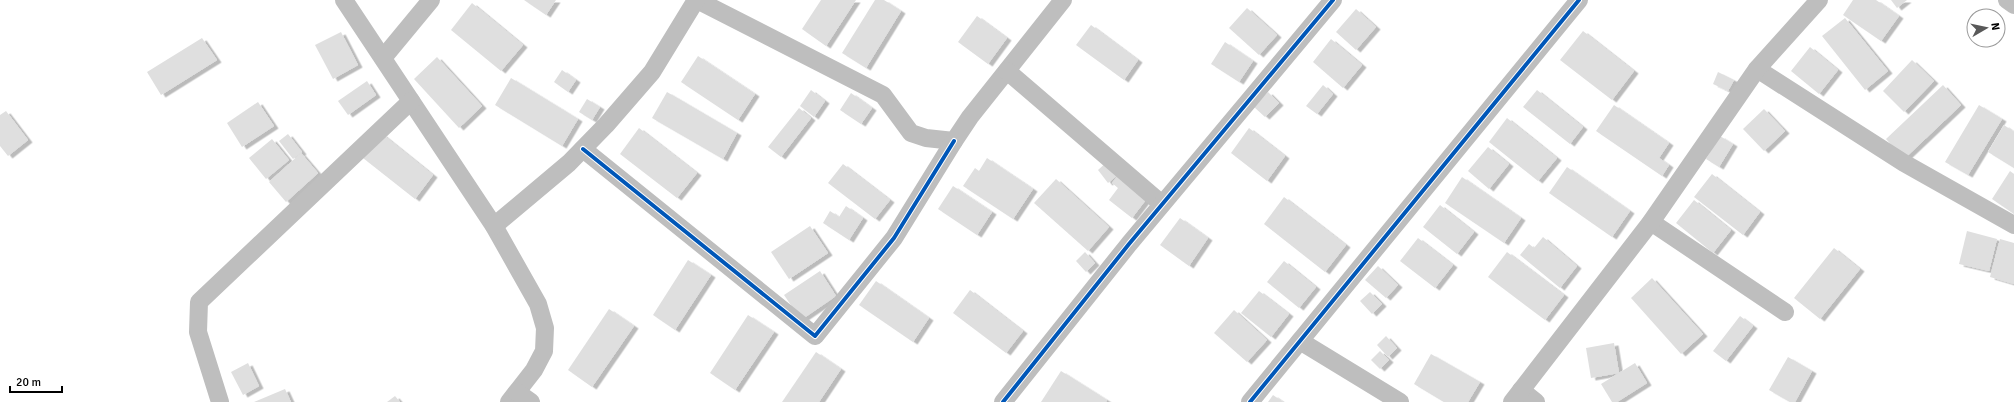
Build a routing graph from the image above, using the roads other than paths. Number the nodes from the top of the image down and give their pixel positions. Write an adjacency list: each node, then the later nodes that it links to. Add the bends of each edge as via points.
1 (344, 0): 10 (street)
2 (431, 0): 10 (street)
3 (697, 0): 14 (street, via 883,95 911,133 926,138); 15 (street, via 652,72)
4 (1062, 0): 12 (street)
5 (1333, 0): 16 (street)
6 (1579, 0): 21 (street)
7 (1819, 0): 11 (street)
8 (2007, 0): 9 (street)
9 (2014, 5)
10 (383, 58): 13 (street)
11 (1757, 69): 17 (street); 18 (street, via 1904,163)
12 (1007, 71): 14 (street); 16 (street)
13 (411, 101): 19 (street); 24 (street, via 199,302 198,332)
14 (954, 141): 15 (street, via 894,238 815,336)
15 (583, 149): 19 (street)
16 (1162, 204): 25 (street)
17 (1651, 222): 20 (street); 22 (street)
18 (2014, 225)
19 (494, 226): 23 (street, via 538,304 544,328 544,351)
20 (1785, 312)
21 (1300, 341): 26 (street); 27 (street)
22 (1517, 396): 28 (street)
23 (519, 399)
24 (220, 402)
25 (1003, 402)
26 (1250, 402)
27 (1400, 402)
28 (1536, 402)

